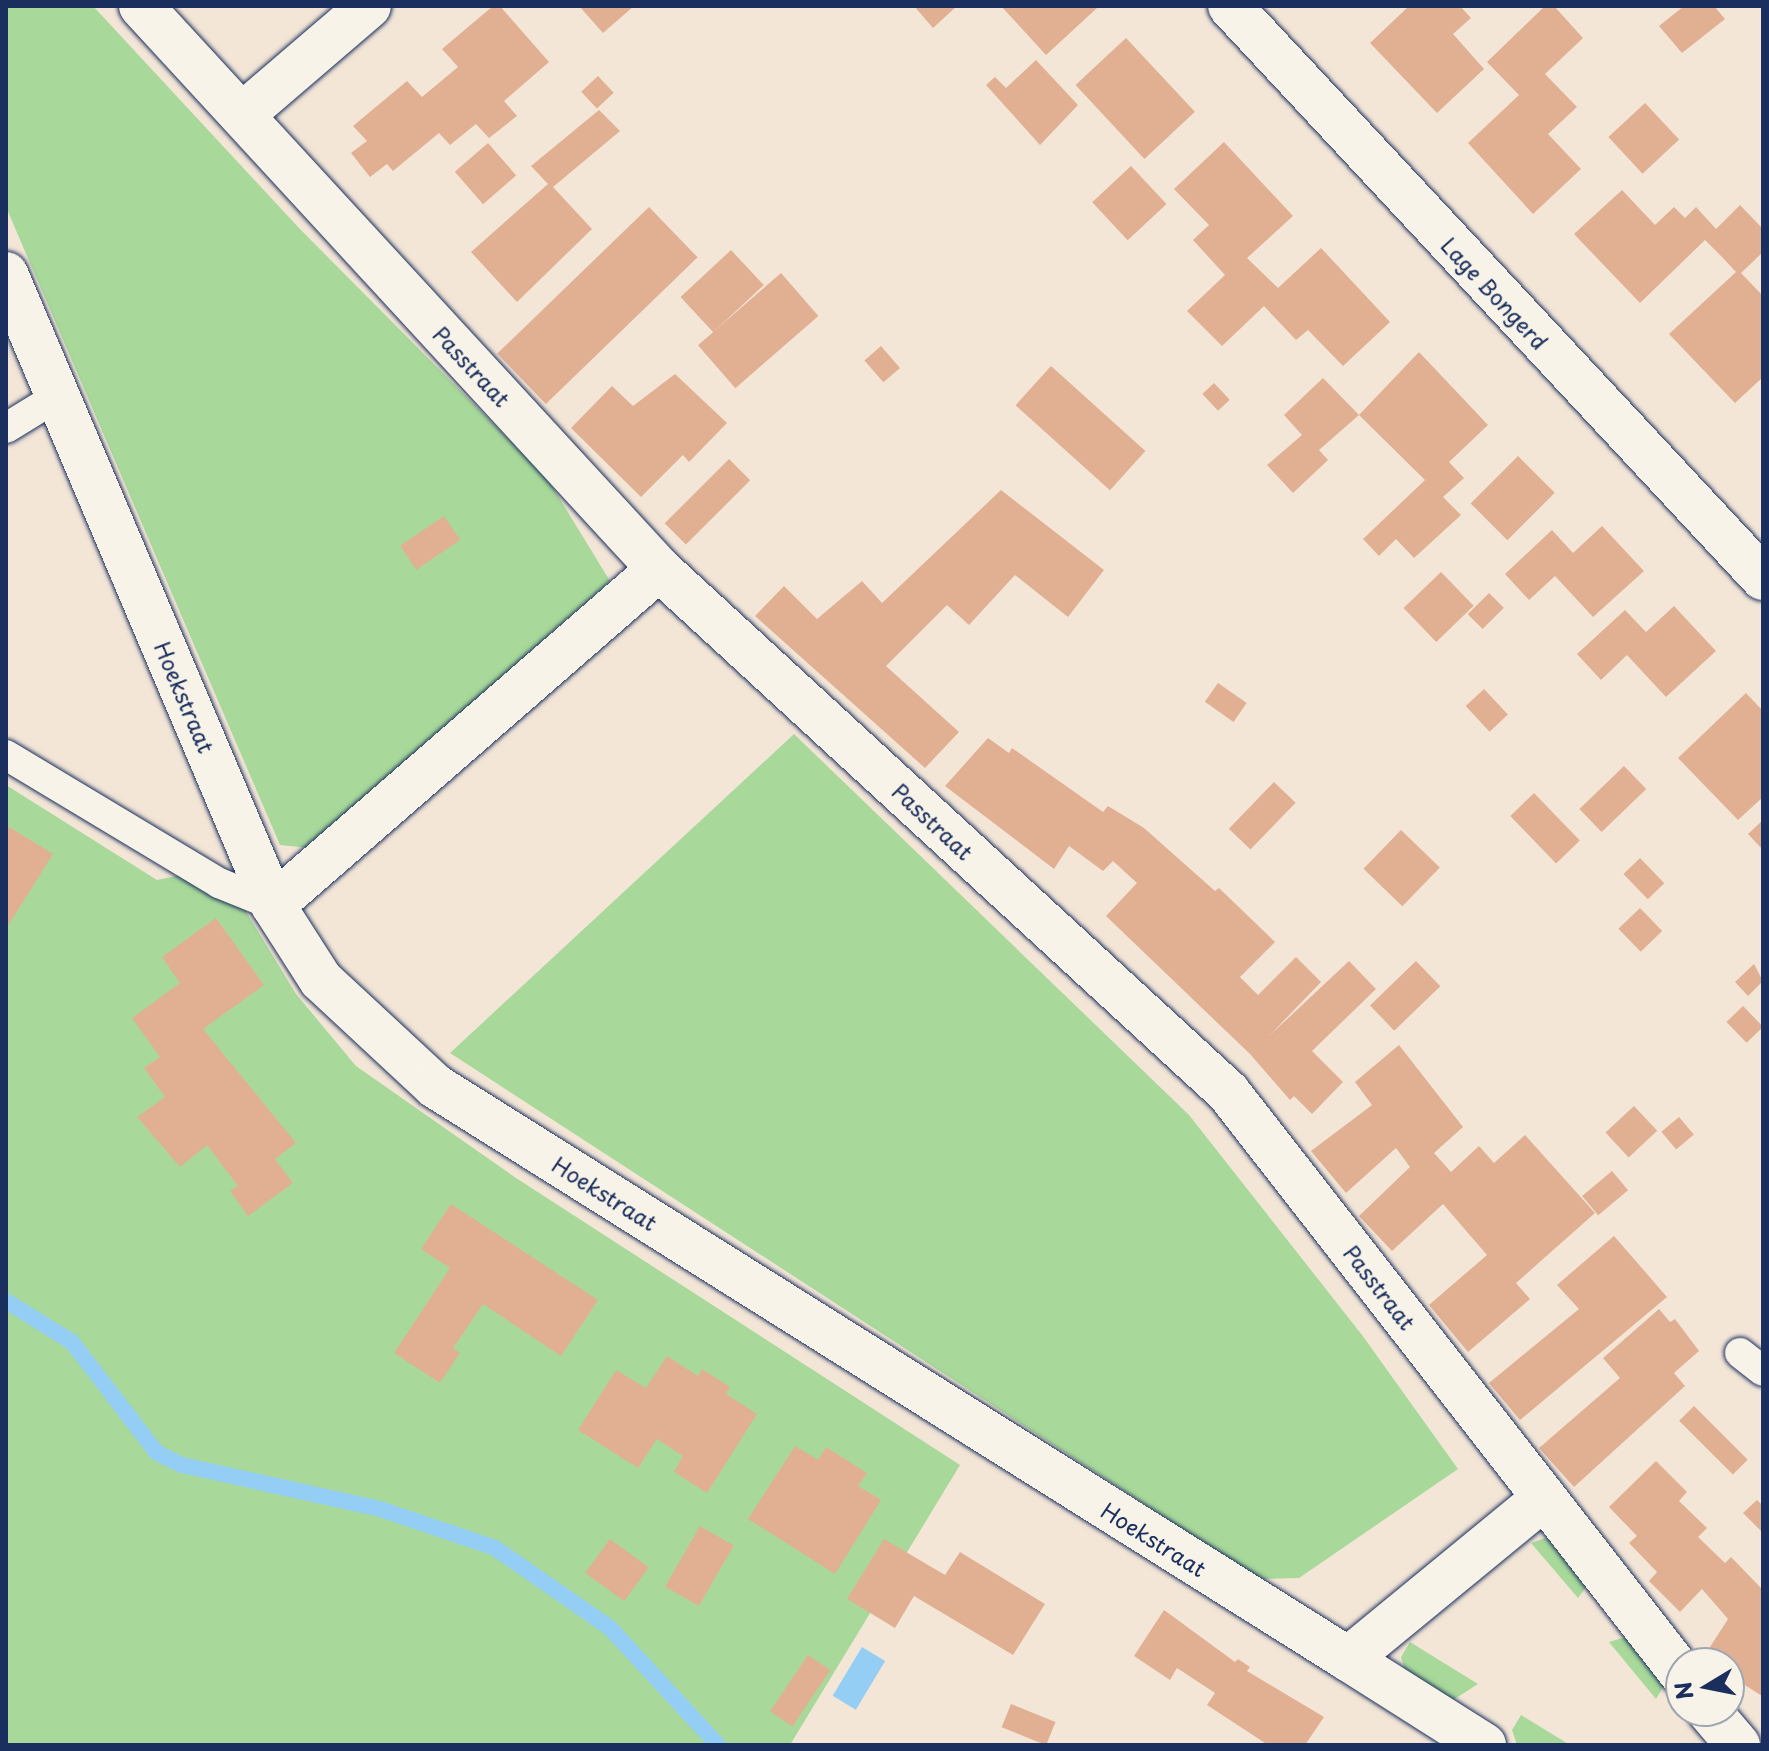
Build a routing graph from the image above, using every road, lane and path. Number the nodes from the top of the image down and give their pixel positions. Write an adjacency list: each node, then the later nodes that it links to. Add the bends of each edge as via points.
1 (141, 6): 4 (street, Passtraat)
2 (369, 6): 4 (street)
3 (1230, 6): 9 (street, Lage Bongerd)
4 (242, 115): 8 (street, Passtraat)
5 (6, 274): 6 (street, Hoekstraat)
6 (58, 396): 7 (lane); 11 (street, Hoekstraat)
7 (6, 428)
8 (659, 569): 11 (street); 12 (street, Passtraat, via 1228,1092)
9 (1763, 578)
10 (6, 755): 11 (lane, via 219,883)
11 (273, 905): 14 (street, Hoekstraat, via 321,980 435,1086)
12 (1544, 1498): 13 (street, Passtraat); 14 (street)
13 (1665, 1653)
14 (1348, 1659): 16 (street, Hoekstraat)
15 (1723, 1727): 17 (street)
16 (1484, 1745)
17 (1738, 1745)

